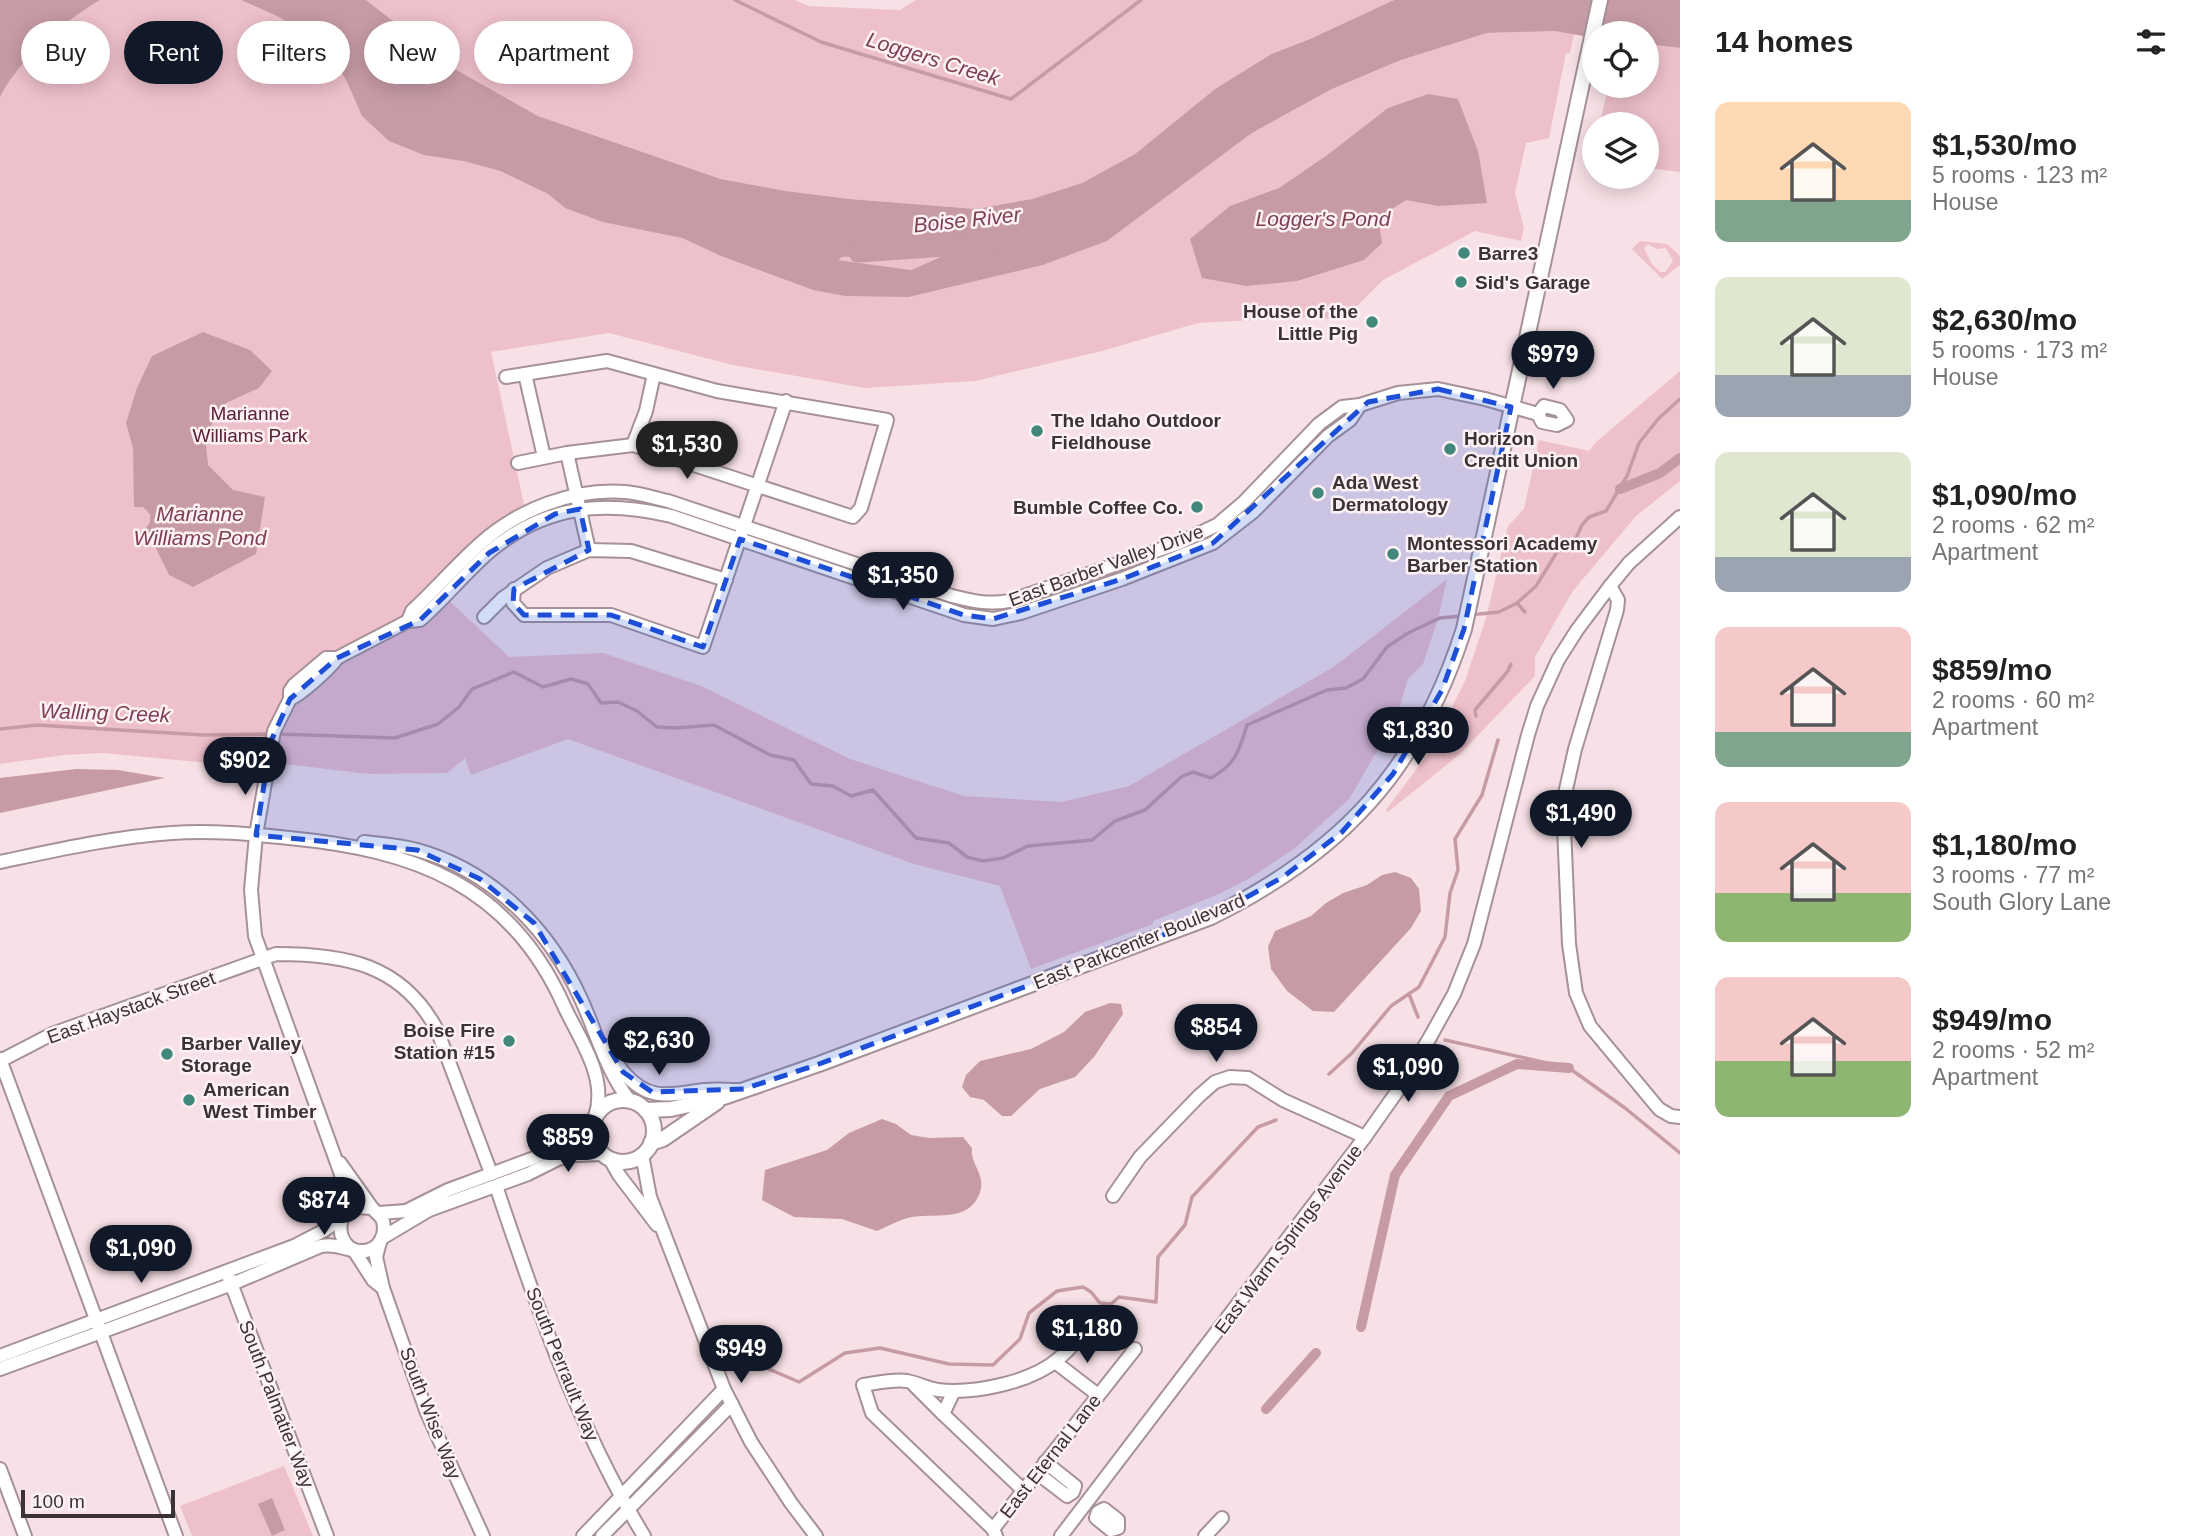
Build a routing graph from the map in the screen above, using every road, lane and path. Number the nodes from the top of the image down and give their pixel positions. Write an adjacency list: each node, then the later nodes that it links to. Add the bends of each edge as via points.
1 (1600, 0): 6 (main road, East Parkcenter Boulevard)
2 (525, 373): 3 (street, via 607,361); 4 (street); 10 (street)
3 (654, 374): 5 (street, via 717,391); 8 (street)
4 (506, 377)
5 (786, 401): 12 (street); 12 (street, via 887,420 861,508 853,517)
6 (1511, 407): 7 (street, East Barber Valley Drive); 15 (street, East Barber Valley Drive, via 1437,389 1342,407 1217,525 993,604); 27 (main road, East Parkcenter Boulevard, via 1476,582 1442,690 1421,733 1342,832 1272,884 1211,917)
7 (1538, 414)
8 (633, 445): 9 (street); 12 (street)
9 (567, 453): 10 (street); 13 (street)
10 (544, 457): 11 (street)
11 (518, 463)
12 (758, 486): 15 (street)
13 (578, 502): 15 (street, East Barber Valley Drive, via 640,509); 16 (street); 21 (street, East Barber Valley Drive, via 510,537 420,620 408,621 337,659 290,699 274,731)
14 (1680, 517): 18 (street, East Warm Springs Avenue)
15 (742, 533): 17 (street)
16 (589, 550): 17 (street, via 631,551); 19 (street)
17 (726, 580): 19 (street, via 703,647 611,615 524,615 513,603)
18 (1610, 586): 31 (street, via 1618,600 1617,610 1563,803 1569,944 1576,993 1590,1026 1659,1109); 33 (street, East Warm Springs Avenue, via 1564,650 1537,706 1474,944 1454,995)
19 (514, 589): 20 (street)
20 (484, 617)
21 (256, 835): 22 (street); 23 (street, via 174,833 89,843); 24 (street, via 252,918)
22 (324, 841): 25 (street, via 417,850 480,879 524,913 550,944); 32 (street, via 429,868 466,887 514,927 558,991 595,1072 600,1091)
23 (0, 862)
24 (263, 958): 26 (street, East Haystack Street, via 52,1034); 36 (street); 37 (street, South Perrault Way, via 297,954 350,962 381,971 410,991 437,1030)
25 (591, 1022): 27 (street, via 623,1072 652,1092 671,1096); 29 (street, via 611,1073)
26 (0, 1060): 48 (street)
27 (744, 1089): 28 (main road, East Parkcenter Boulevard)
28 (723, 1097): 30 (main road, East Parkcenter Boulevard); 34 (main road, East Parkcenter Boulevard)
29 (629, 1100): 30 (main road); 32 (main road, via 609,1103)
30 (646, 1110): 34 (main road, via 653,1126)
31 (1680, 1117)
32 (594, 1119): 35 (main road, via 593,1140); 37 (street)
33 (1365, 1137): 38 (street, via 1283,1100 1248,1078 1230,1077 1215,1082 1199,1096 1140,1157); 63 (street, East Warm Springs Avenue)
34 (646, 1149): 35 (main road, via 626,1162); 41 (street, via 647,1187)
35 (606, 1157): 37 (street, via 575,1154); 41 (street)
36 (336, 1159): 39 (street); 40 (street, via 346,1191)
37 (493, 1179): 39 (street, via 448,1190 407,1211); 42 (street); 62 (street, South Perrault Way, via 561,1368)
38 (1113, 1196)
39 (376, 1211): 40 (street, via 355,1207); 42 (street, via 384,1224)
40 (342, 1218): 43 (street, via 340,1233); 44 (street, via 303,1242)
41 (666, 1237): 54 (street)
42 (381, 1240): 43 (street, via 369,1250); 46 (street, South Wise Way, via 376,1257)
43 (351, 1248): 45 (street, via 321,1246); 46 (street, South Wise Way)
44 (227, 1271): 45 (street, South Palmatier Way); 48 (street)
45 (232, 1284): 48 (street); 70 (street, South Palmatier Way)
46 (383, 1288): 71 (street, South Wise Way, via 434,1432)
47 (1097, 1315): 51 (street)
48 (98, 1326): 50 (street); 52 (street); 69 (street)
49 (1135, 1349): 56 (street, East Eternal Lane)
50 (0, 1356)
51 (1055, 1362): 55 (street, via 1001,1385); 56 (street)
52 (0, 1369)
53 (911, 1382): 55 (street); 58 (street); 67 (street, via 863,1385 872,1413)
54 (724, 1388): 57 (street); 62 (street)
55 (954, 1391): 58 (street)
56 (1098, 1395): 59 (street, East Eternal Lane)
57 (732, 1404): 64 (street); 75 (street, via 751,1442)
58 (943, 1414): 61 (street)
59 (1041, 1467): 61 (street, East Eternal Lane); 63 (street, via 1075,1486 1073,1492)
60 (0, 1469): 68 (street)
61 (1023, 1490): 67 (street, East Eternal Lane)
62 (621, 1496): 64 (street, South Perrault Way); 72 (street)
63 (1087, 1502): 66 (street, via 1098,1512 1096,1518); 76 (street, East Warm Springs Avenue)
64 (628, 1508): 73 (street); 74 (street, South Perrault Way)
65 (1222, 1518): 77 (street)
66 (1122, 1532)
67 (995, 1533)
68 (25, 1536)
69 (176, 1536)
70 (327, 1536)
71 (483, 1536)
72 (583, 1536)
73 (602, 1536)
74 (644, 1536)
75 (816, 1536)
76 (1061, 1536)
77 (1206, 1536)

